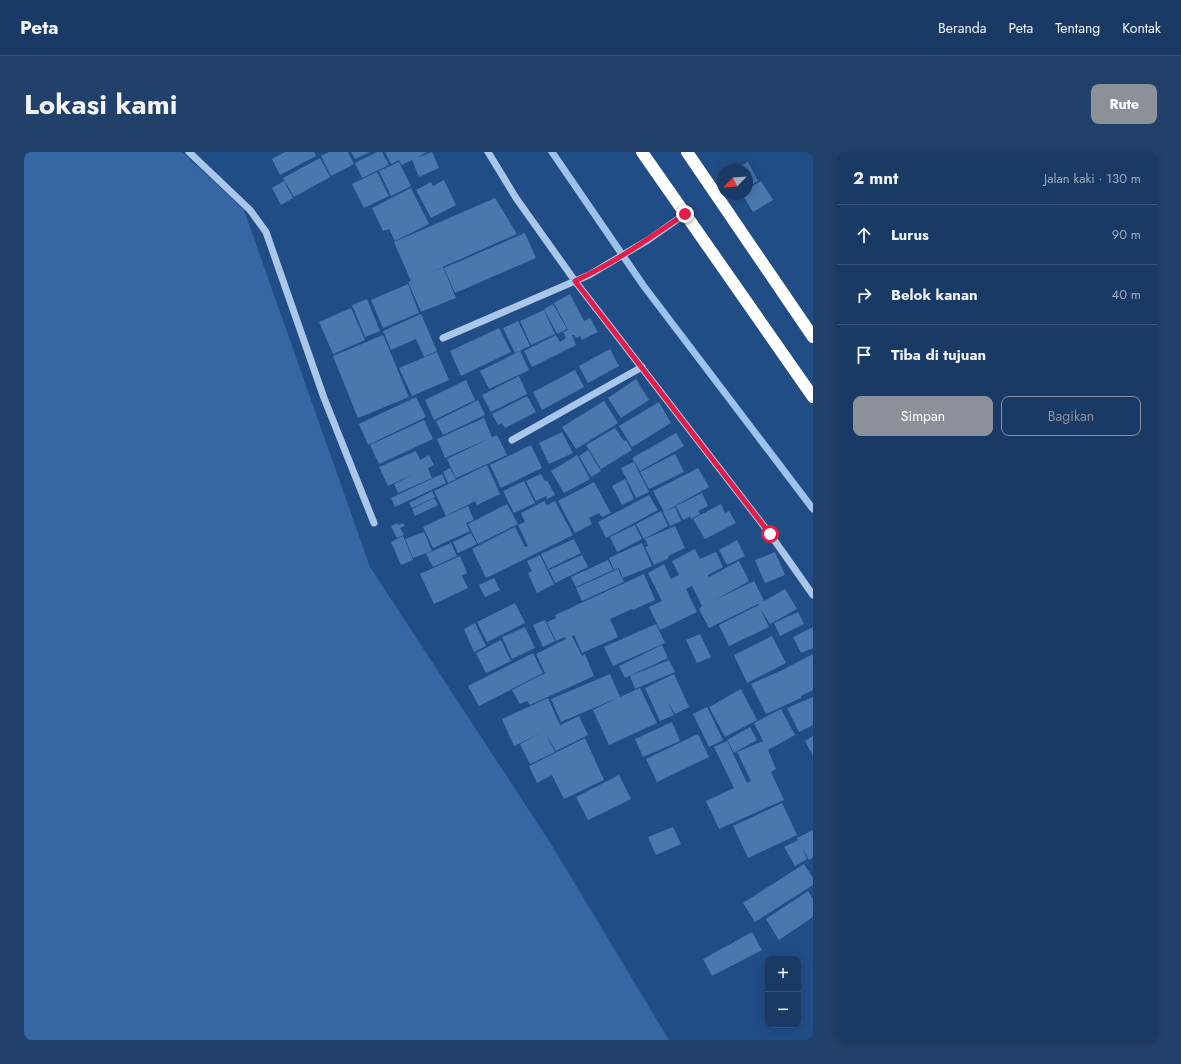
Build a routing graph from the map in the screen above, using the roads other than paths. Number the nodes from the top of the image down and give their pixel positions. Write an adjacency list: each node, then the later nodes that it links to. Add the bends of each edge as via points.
1 (189, 152): 12 (street, via 250,210 266,232 324,398)
2 (488, 152): 6 (street, via 516,198)
3 (642, 152): 5 (highway)
4 (686, 152): 7 (highway)
5 (685, 214): 6 (street, via 648,240); 10 (highway)
6 (575, 281): 8 (street); 9 (street)
7 (813, 337)
8 (442, 338)
9 (642, 367): 11 (street); 13 (street, via 770,534)
10 (813, 397)
11 (512, 440)
12 (374, 523)
13 (813, 595)

